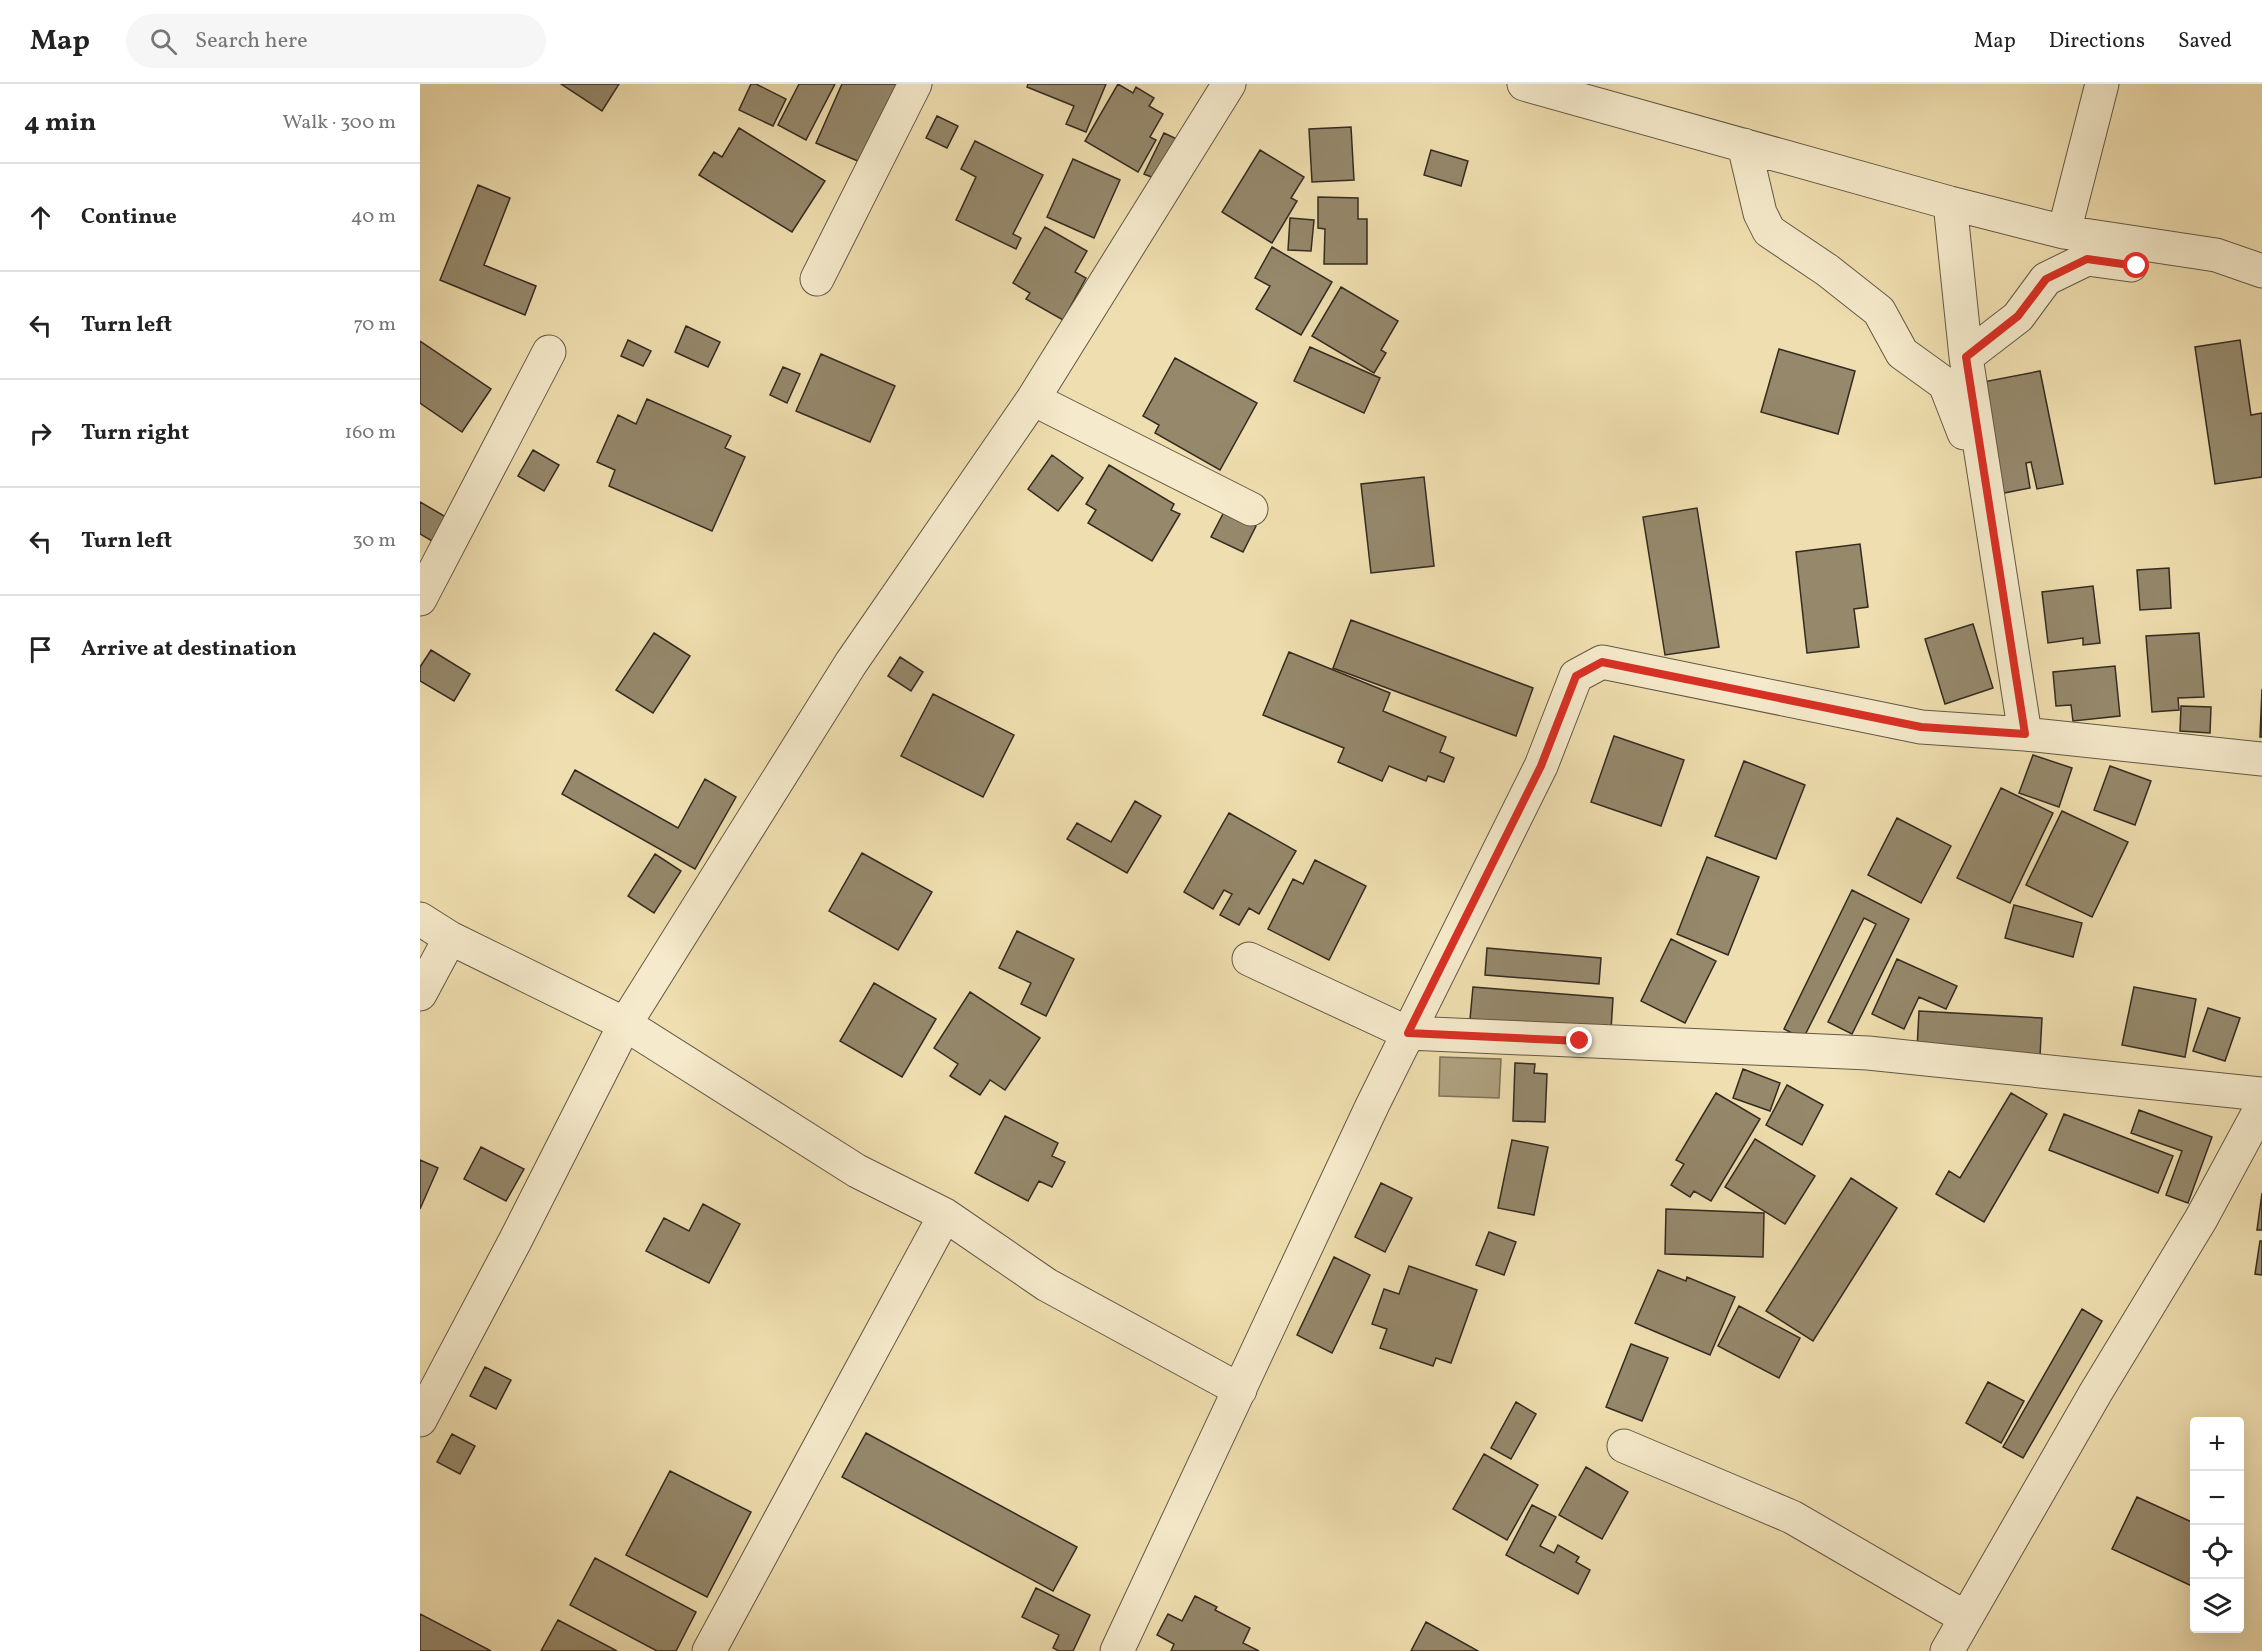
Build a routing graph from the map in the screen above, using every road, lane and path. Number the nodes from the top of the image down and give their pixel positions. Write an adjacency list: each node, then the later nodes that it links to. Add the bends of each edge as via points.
1 (915, 84): 10 (street)
2 (1229, 84): 13 (street)
3 (1524, 84): 5 (street)
4 (2102, 84): 7 (street)
5 (1744, 145): 6 (street); 14 (street, via 1760,213 1769,231 1879,311 1902,353 1945,384)
6 (1950, 203): 7 (street); 12 (street)
7 (2064, 232): 8 (street)
8 (2216, 255): 9 (street); 12 (street, via 2193,269 2087,259 2046,279 2018,316)
9 (2262, 271)
10 (817, 279)
11 (549, 352): 16 (street)
12 (1966, 357): 14 (street)
13 (1033, 399): 15 (street); 23 (street, via 851,663)
14 (1985, 484): 17 (street)
15 (1251, 508)
16 (420, 599)
17 (2025, 734): 18 (street); 24 (street, via 1921,727 1602,662 1576,676 1541,766)
18 (2262, 759)
19 (420, 920): 20 (street)
20 (450, 938): 22 (street); 23 (street)
21 (1249, 959): 24 (street)
22 (420, 994)
23 (625, 1024): 27 (street, via 857,1172); 29 (street)
24 (1408, 1033): 25 (street, via 1868,1053); 28 (street)
25 (2262, 1094)
26 (2262, 1106): 31 (street, via 2201,1219)
27 (945, 1215): 28 (street, via 1047,1285); 32 (street)
28 (1240, 1390): 33 (street)
29 (420, 1420)
30 (1624, 1446): 31 (street, via 1792,1517)
31 (1966, 1618): 34 (street)
32 (709, 1651)
33 (1117, 1651)
34 (1947, 1651)

